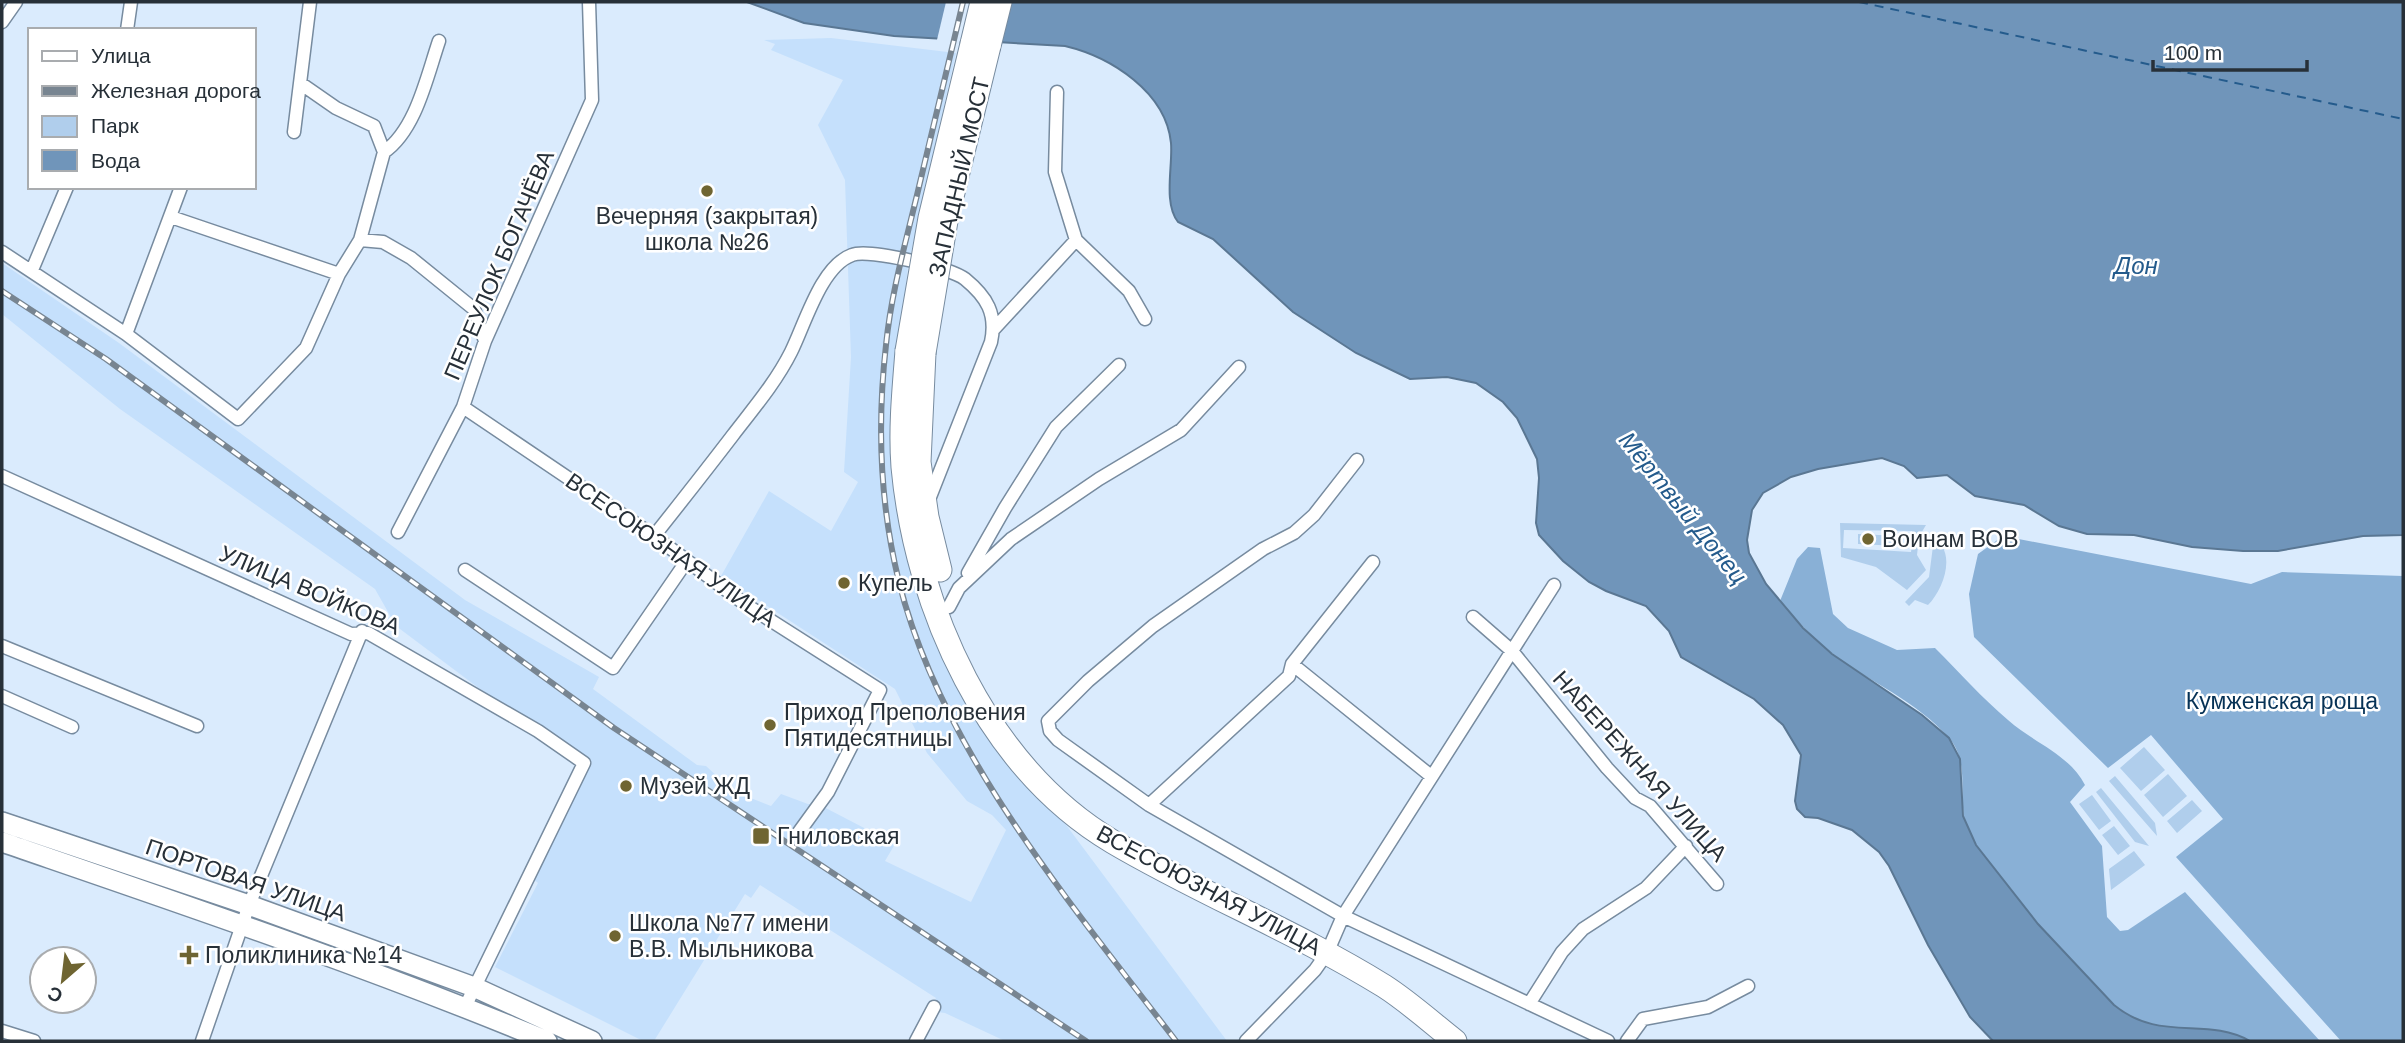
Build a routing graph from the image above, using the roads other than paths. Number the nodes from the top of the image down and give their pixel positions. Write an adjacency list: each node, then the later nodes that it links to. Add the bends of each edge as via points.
1 (16, 2): 7 (street)
2 (131, 2): 8 (street)
3 (310, 2): 10 (street)
4 (589, 2): 25 (street, ПЕРЕУЛОК БОГАЧЁВА, via 592,100)
5 (982, 2): 26 (highway, ЗАПАДНЫЙ МОСТ, bridge, via 930,218)
6 (1000, 2): 26 (highway, ЗАПАДНЫЙ МОСТ, bridge)
7 (2, 22)
8 (127, 28)
9 (439, 41): 13 (street, via 420,96 397,142)
10 (300, 83): 12 (street); 13 (street, via 336,108 374,126)
11 (1057, 92): 18 (street, via 1055,172)
12 (294, 132)
13 (384, 152): 17 (street)
14 (66, 189): 20 (street)
15 (180, 189): 16 (street)
16 (171, 217): 21 (street); 24 (street)
17 (360, 240): 21 (street); 25 (street, via 383,242 411,258 474,309)
18 (1076, 240): 22 (street, via 1129,291); 23 (street)
19 (2, 252): 20 (street)
20 (32, 270): 24 (street)
21 (339, 274): 24 (street, via 306,348 238,419)
22 (1144, 319)
23 (994, 329): 32 (street); 34 (street, via 985,296 961,276 884,254 853,254 825,278 789,355 761,400)
24 (126, 334)
25 (485, 341): 29 (street, ПЕРЕУЛОК БОГАЧЁВА)
26 (916, 352): 32 (highway, ВСЕСОЮЗНАЯ УЛИЦА, via 902,407)
27 (1119, 365): 39 (street, via 1056,427)
28 (1239, 367): 39 (street, via 1181,430 1011,539)
29 (463, 407): 33 (street, ПЕРЕУЛОК БОГАЧЁВА); 34 (street, ВСЕСОЮЗНАЯ УЛИЦА)
30 (1357, 460): 49 (street, via 1294,533 1153,626 1048,721 1049,731 1058,740)
31 (2, 476): 41 (street, УЛИЦА ВОЙКОВА, via 351,634)
32 (918, 499): 39 (highway, ВСЕСОЮЗНАЯ УЛИЦА); 58 (highway, ВСЕСОЮЗНАЯ УЛИЦА, via 935,610 962,671 1013,751 1047,792 1112,842)
33 (398, 532)
34 (654, 536): 35 (street, ВСЕСОЮЗНАЯ УЛИЦА)
35 (686, 562): 37 (street, via 613,668); 51 (street, ВСЕСОЮЗНАЯ УЛИЦА, via 880,690 828,792)
36 (1373, 562): 44 (street)
37 (465, 569)
38 (1554, 585): 43 (street)
39 (954, 598): 58 (highway, ВСЕСОЮЗНАЯ УЛИЦА, via 972,664 1055,781 1117,828)
40 (1473, 617): 43 (street, НАБЕРЕЖНАЯ УЛИЦА)
41 (362, 631): 55 (street); 60 (street, УЛИЦА ВОЙКОВА, via 538,731 584,763)
42 (2, 646): 46 (street)
43 (1512, 651): 48 (street); 53 (street, НАБЕРЕЖНАЯ УЛИЦА, via 1607,768)
44 (1292, 664): 48 (street); 49 (street, via 1289,676)
45 (2, 696): 47 (street)
46 (197, 726)
47 (72, 727)
48 (1432, 776): 56 (street)
49 (1149, 805): 56 (street)
50 (2, 822): 55 (main road, ПОРТОВАЯ УЛИЦА)
51 (799, 832)
52 (2, 842): 57 (main road, ПОРТОВАЯ УЛИЦА)
53 (1686, 846): 54 (street, НАБЕРЕЖНАЯ УЛИЦА); 61 (street, via 1646,888 1583,929 1562,952)
54 (1717, 884)
55 (248, 905): 57 (street); 60 (main road, ПОРТОВАЯ УЛИЦА)
56 (1343, 916): 58 (street); 61 (street)
57 (241, 924): 62 (main road, ПОРТОВАЯ УЛИЦА); 66 (street)
58 (1329, 947): 70 (street, via 1315,970); 71 (highway, ВСЕСОЮЗНАЯ УЛИЦА); 72 (highway, ВСЕСОЮЗНАЯ УЛИЦА, via 1393,978)
59 (1748, 986): 74 (street, via 1708,1007 1643,1019)
60 (474, 987): 62 (street); 68 (main road, ПОРТОВАЯ УЛИЦА)
61 (1529, 1004): 73 (street)
62 (465, 1007): 67 (main road, ПОРТОВАЯ УЛИЦА)
63 (934, 1007): 69 (street)
64 (2, 1031): 65 (street)
65 (34, 1041)
66 (202, 1041)
67 (547, 1041)
68 (592, 1041)
69 (916, 1041)
70 (1246, 1041)
71 (1455, 1041)
72 (1474, 1041)
73 (1608, 1041)
74 (1627, 1041)

